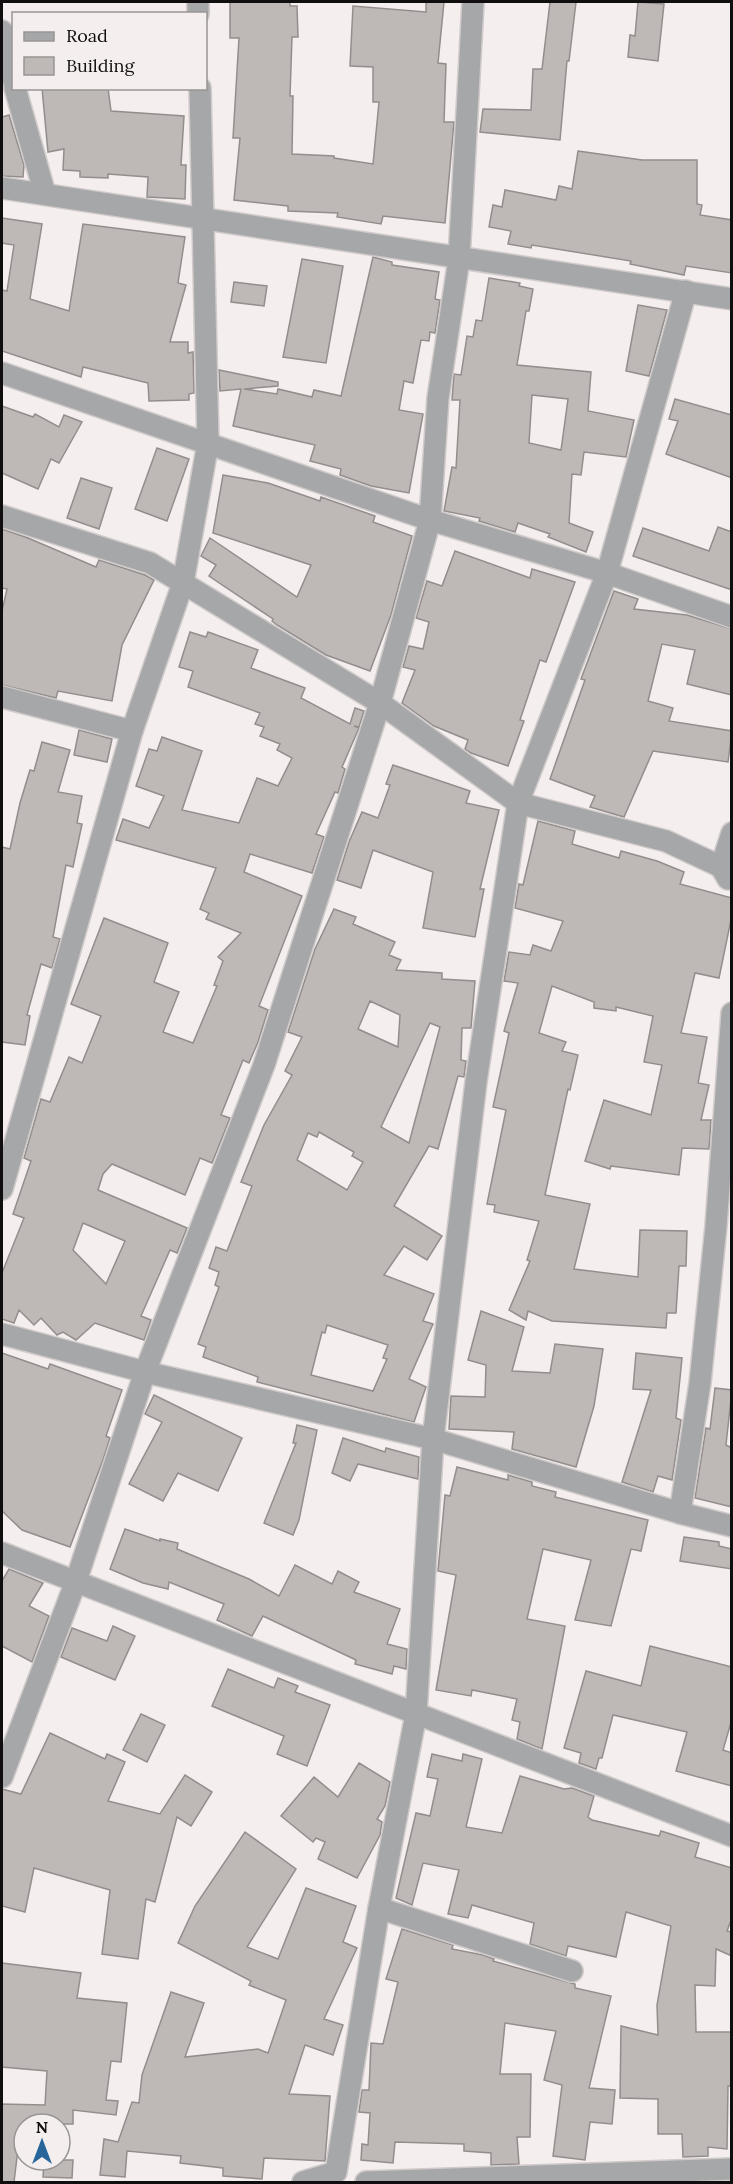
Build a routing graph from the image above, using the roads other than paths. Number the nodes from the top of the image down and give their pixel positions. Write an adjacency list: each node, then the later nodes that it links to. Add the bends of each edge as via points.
1 (473, 2): 9 (street)
2 (2, 31): 3 (street)
3 (12, 74)
4 (16, 90): 7 (street)
5 (200, 90): 8 (street)
6 (2, 188): 7 (street)
7 (45, 194): 8 (street)
8 (203, 219): 9 (street); 13 (street)
9 (459, 260): 10 (street); 15 (street, via 438,398)
10 (686, 291): 11 (street); 16 (street)
11 (732, 299)
12 (2, 373): 13 (street)
13 (208, 443): 15 (street); 17 (street)
14 (2, 516): 17 (street, via 150,563)
15 (430, 520): 16 (street); 20 (street)
16 (607, 573): 18 (street); 22 (street)
17 (183, 583): 20 (street); 21 (street)
18 (732, 617)
19 (2, 697): 21 (street)
20 (380, 703): 22 (street); 28 (street, via 264,1065)
21 (132, 731): 26 (street)
22 (518, 803): 24 (street, via 666,841); 29 (street, via 477,1082)
23 (732, 833): 24 (street)
24 (728, 875)
25 (732, 1013): 30 (street, via 700,1383)
26 (4, 1176)
27 (2, 1334): 28 (street)
28 (145, 1372): 29 (street); 33 (street)
29 (434, 1439): 30 (street); 34 (street)
30 (680, 1513): 31 (street)
31 (732, 1526)
32 (2, 1553): 33 (street)
33 (76, 1581): 34 (street); 35 (street)
34 (416, 1714): 36 (street); 37 (street)
35 (2, 1777)
36 (732, 1836)
37 (379, 1908): 38 (street); 41 (street, via 336,2172)
38 (572, 1971)
39 (732, 2169): 40 (street)
40 (560, 2179): 42 (street)
41 (303, 2182)
42 (366, 2182)

